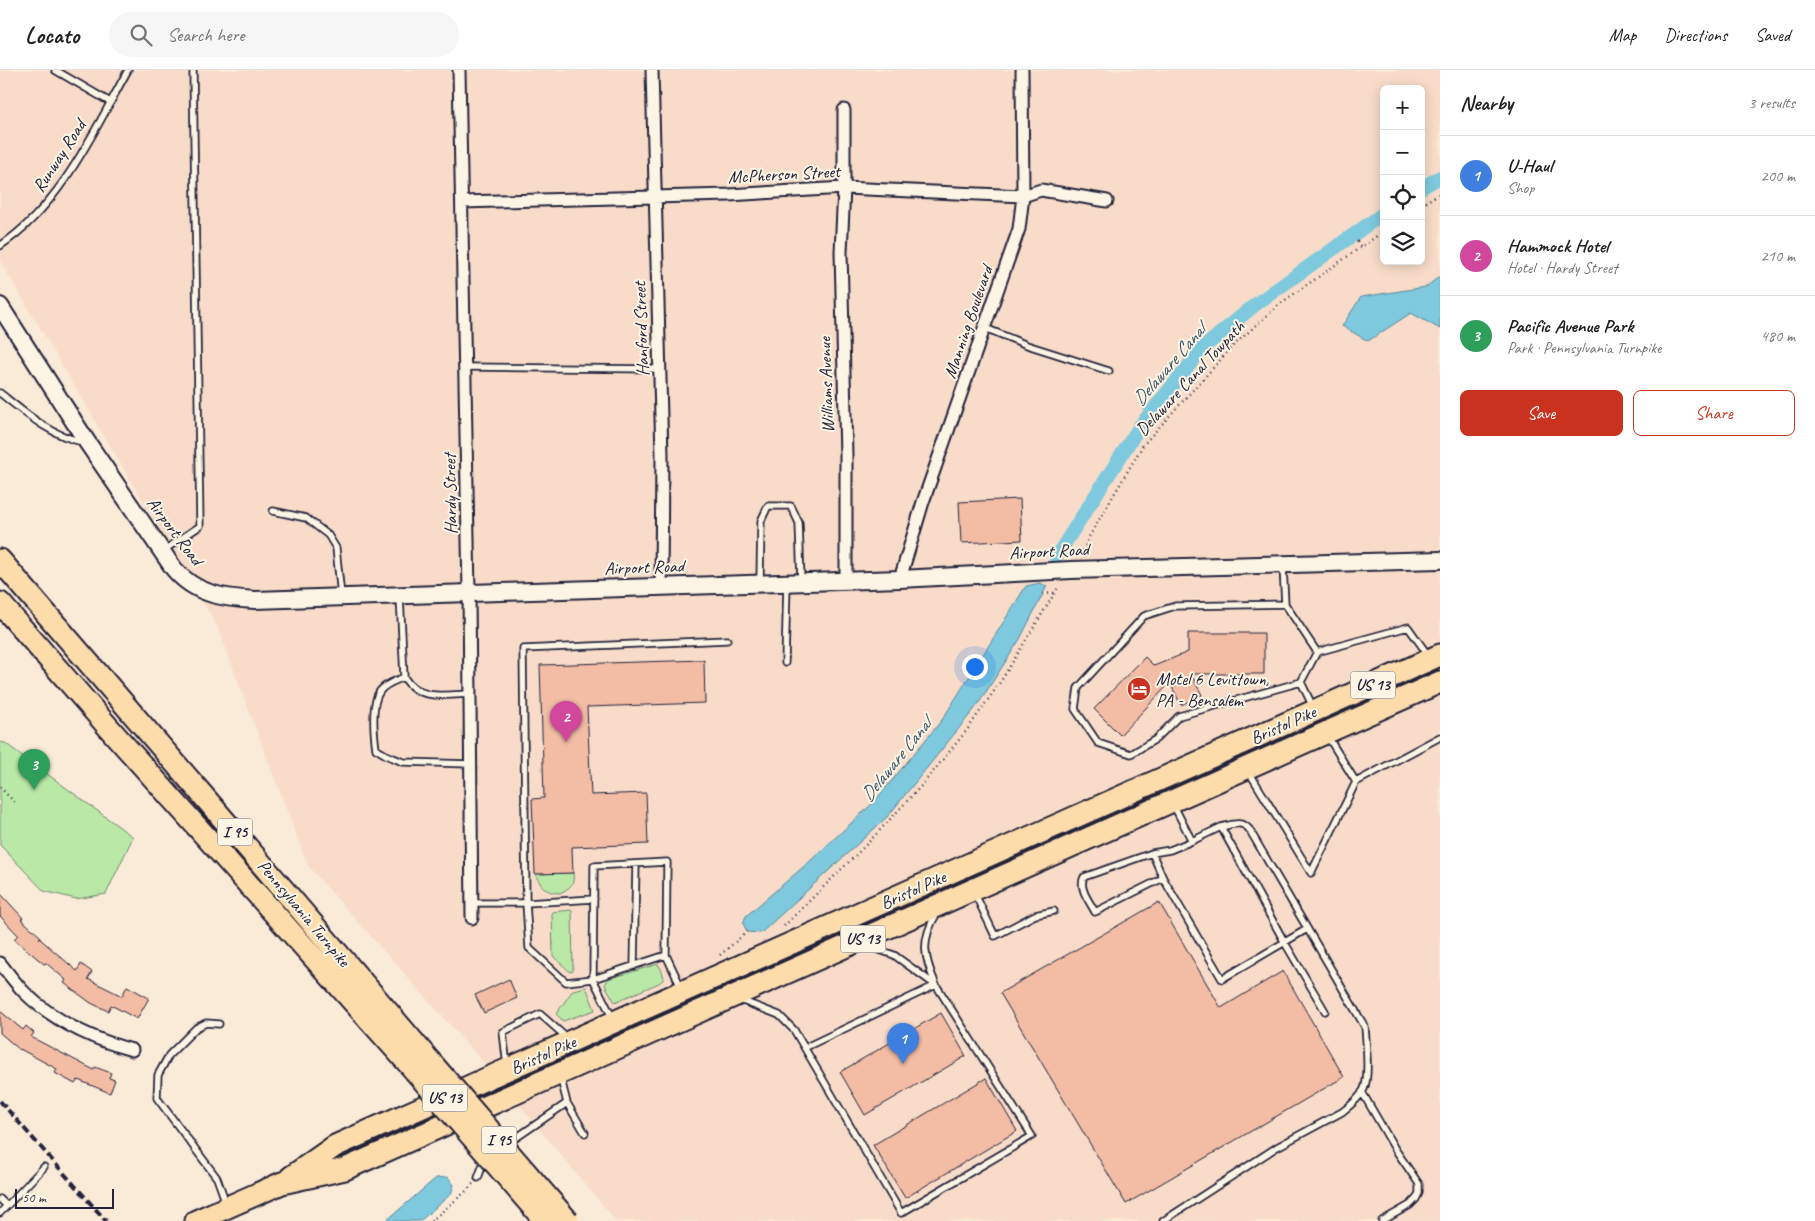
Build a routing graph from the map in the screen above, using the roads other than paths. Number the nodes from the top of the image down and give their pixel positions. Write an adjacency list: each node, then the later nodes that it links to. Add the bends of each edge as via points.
1 (55, 70): 7 (lane)
2 (128, 70): 7 (lane, Runway Road)
3 (193, 70): 23 (lane, via 200,526)
4 (459, 70): 13 (street, Hardy Street)
5 (652, 70): 11 (street, Hanford Street)
6 (1022, 70): 10 (street, Manning Boulevard)
7 (110, 102): 14 (lane, Runway Road, via 56,193 19,234)
8 (844, 110): 9 (street, Williams Avenue)
9 (844, 188): 10 (street, McPherson Street); 11 (street, McPherson Street); 28 (street, Williams Avenue, via 841,252)
10 (1023, 196): 12 (street, McPherson Street, via 1041,190); 16 (street, Manning Boulevard, via 1018,229)
11 (654, 197): 13 (street, McPherson Street); 18 (street, Hanford Street)
12 (1107, 201)
13 (462, 202): 17 (street, Hardy Street)
14 (0, 246)
15 (0, 306): 21 (street, Airport Road)
16 (985, 328): 19 (lane); 27 (street, Manning Boulevard, via 923,502)
17 (465, 367): 18 (lane); 32 (street, Hardy Street)
18 (659, 369): 31 (street, Hanford Street, via 662,456)
19 (1109, 371)
20 (0, 393): 21 (lane, via 54,432)
21 (87, 442): 23 (street, Airport Road)
22 (273, 511): 34 (lane, via 306,518 328,535 336,548)
23 (162, 552): 34 (street, Airport Road, via 180,576 214,596 255,600)
24 (0, 560): 80 (highway, Pennsylvania Turnpike / I 95, via 206,799)
25 (1440, 560): 26 (street, Airport Road)
26 (1283, 564): 27 (street, Airport Road); 36 (lane)
27 (900, 579): 28 (street, Airport Road)
28 (846, 580): 29 (street, Airport Road)
29 (794, 582): 30 (street, Airport Road); 30 (lane, via 799,522 791,506 768,506 761,522); 40 (lane)
30 (760, 583): 31 (street, Airport Road)
31 (660, 586): 32 (street, Airport Road)
32 (469, 592): 33 (street, Airport Road); 44 (street, Hardy Street)
33 (400, 594): 34 (street, Airport Road); 41 (lane)
34 (341, 596)
35 (0, 603): 80 (highway, Pennsylvania Turnpike / I 95, via 116,736)
36 (1285, 604): 38 (lane); 42 (lane, via 1175,606 1144,616 1078,688 1075,709 1098,743 1131,754 1156,738 1179,716)
37 (727, 640): 61 (lane, via 523,649)
38 (1317, 652): 39 (lane, via 1408,627); 42 (lane)
39 (1436, 657): 45 (highway, Bristol Pike / US 13)
40 (785, 664)
41 (404, 677): 44 (lane, via 420,693); 48 (lane, via 387,684 375,701 376,749 403,762)
42 (1301, 682): 45 (lane)
43 (1440, 682): 46 (highway, Bristol Pike / US 13)
44 (470, 694): 48 (street, Hardy Street)
45 (1315, 710): 72 (highway, Bristol Pike / US 13)
46 (1326, 733): 49 (highway, Bristol Pike / US 13); 50 (lane)
47 (1440, 737): 50 (lane)
48 (470, 764): 59 (street, Hardy Street)
49 (1247, 768): 50 (lane, via 1311,873); 51 (highway, Bristol Pike / US 13)
50 (1356, 782)
51 (1172, 802): 53 (lane); 57 (highway, Bristol Pike / US 13)
52 (1221, 827): 53 (lane); 64 (lane, via 1240,823 1249,828); 66 (lane)
53 (1192, 841): 54 (lane)
54 (1152, 853): 56 (lane); 56 (lane, via 1084,877 1082,888 1095,912)
55 (636, 864): 58 (lane, via 594,866); 67 (lane, via 667,862); 69 (lane)
56 (1162, 878): 66 (lane, via 1222,979)
57 (973, 890): 60 (highway, Bristol Pike / US 13); 62 (lane, via 995,936 1035,915)
58 (594, 899): 61 (lane); 70 (lane)
59 (472, 903): 61 (lane); 63 (street, Hardy Street)
60 (944, 903): 65 (highway, Bristol Pike / US 13); 71 (lane, via 930,926 925,950)
61 (526, 904): 70 (lane, via 528,948 566,982)
62 (1054, 911)
63 (472, 918)
64 (1307, 929): 66 (lane); 83 (lane, via 1365,1027 1366,1080)
65 (856, 942): 71 (lane, via 894,955); 73 (highway, Bristol Pike / US 13)
66 (1285, 943): 74 (lane)
67 (666, 955): 69 (lane); 72 (lane)
68 (0, 963): 79 (street, via 23,991 70,1025 104,1043)
69 (634, 966): 70 (lane)
70 (593, 979): 75 (lane)
71 (936, 986): 78 (lane); 78 (lane, via 1032,1136 901,1213)
72 (684, 992): 75 (highway, Bristol Pike / US 13)
73 (733, 997): 78 (lane, via 779,1015); 82 (highway, Bristol Pike / US 13)
74 (1325, 1011)
75 (615, 1023): 77 (highway, Bristol Pike / US 13)
76 (218, 1024): 93 (lane, via 206,1023 196,1028 169,1055 158,1075 157,1098 217,1178)
77 (571, 1042): 81 (highway, Bristol Pike / US 13); 81 (lane, via 540,1014 503,1032)
78 (806, 1047)
79 (132, 1050)
80 (422, 1066): 96 (highway, Pennsylvania Turnpike / I 95, bridge); 97 (highway, Pennsylvania Turnpike / I 95, bridge)
81 (508, 1070): 90 (highway, Bristol Pike / US 13, via 335,1146)
82 (560, 1074): 84 (lane); 90 (highway, Bristol Pike / US 13, via 345,1170)
83 (1362, 1092): 98 (lane, via 1342,1112 1277,1148); 99 (lane, via 1419,1184 1419,1193 1410,1206)
84 (567, 1103): 85 (lane); 86 (lane)
85 (585, 1133)
86 (499, 1149)
87 (492, 1154): 89 (lane, via 484,1160)
88 (44, 1167): 92 (lane)
89 (478, 1178)
90 (282, 1183): 93 (highway, Bristol Pike / US 13)
91 (0, 1199): 92 (lane)
92 (7, 1206): 94 (lane)
93 (228, 1207): 95 (highway, Bristol Pike / US 13)
94 (0, 1213)
95 (196, 1221)
96 (545, 1221)
97 (568, 1221)
98 (1163, 1221)
99 (1382, 1221)

